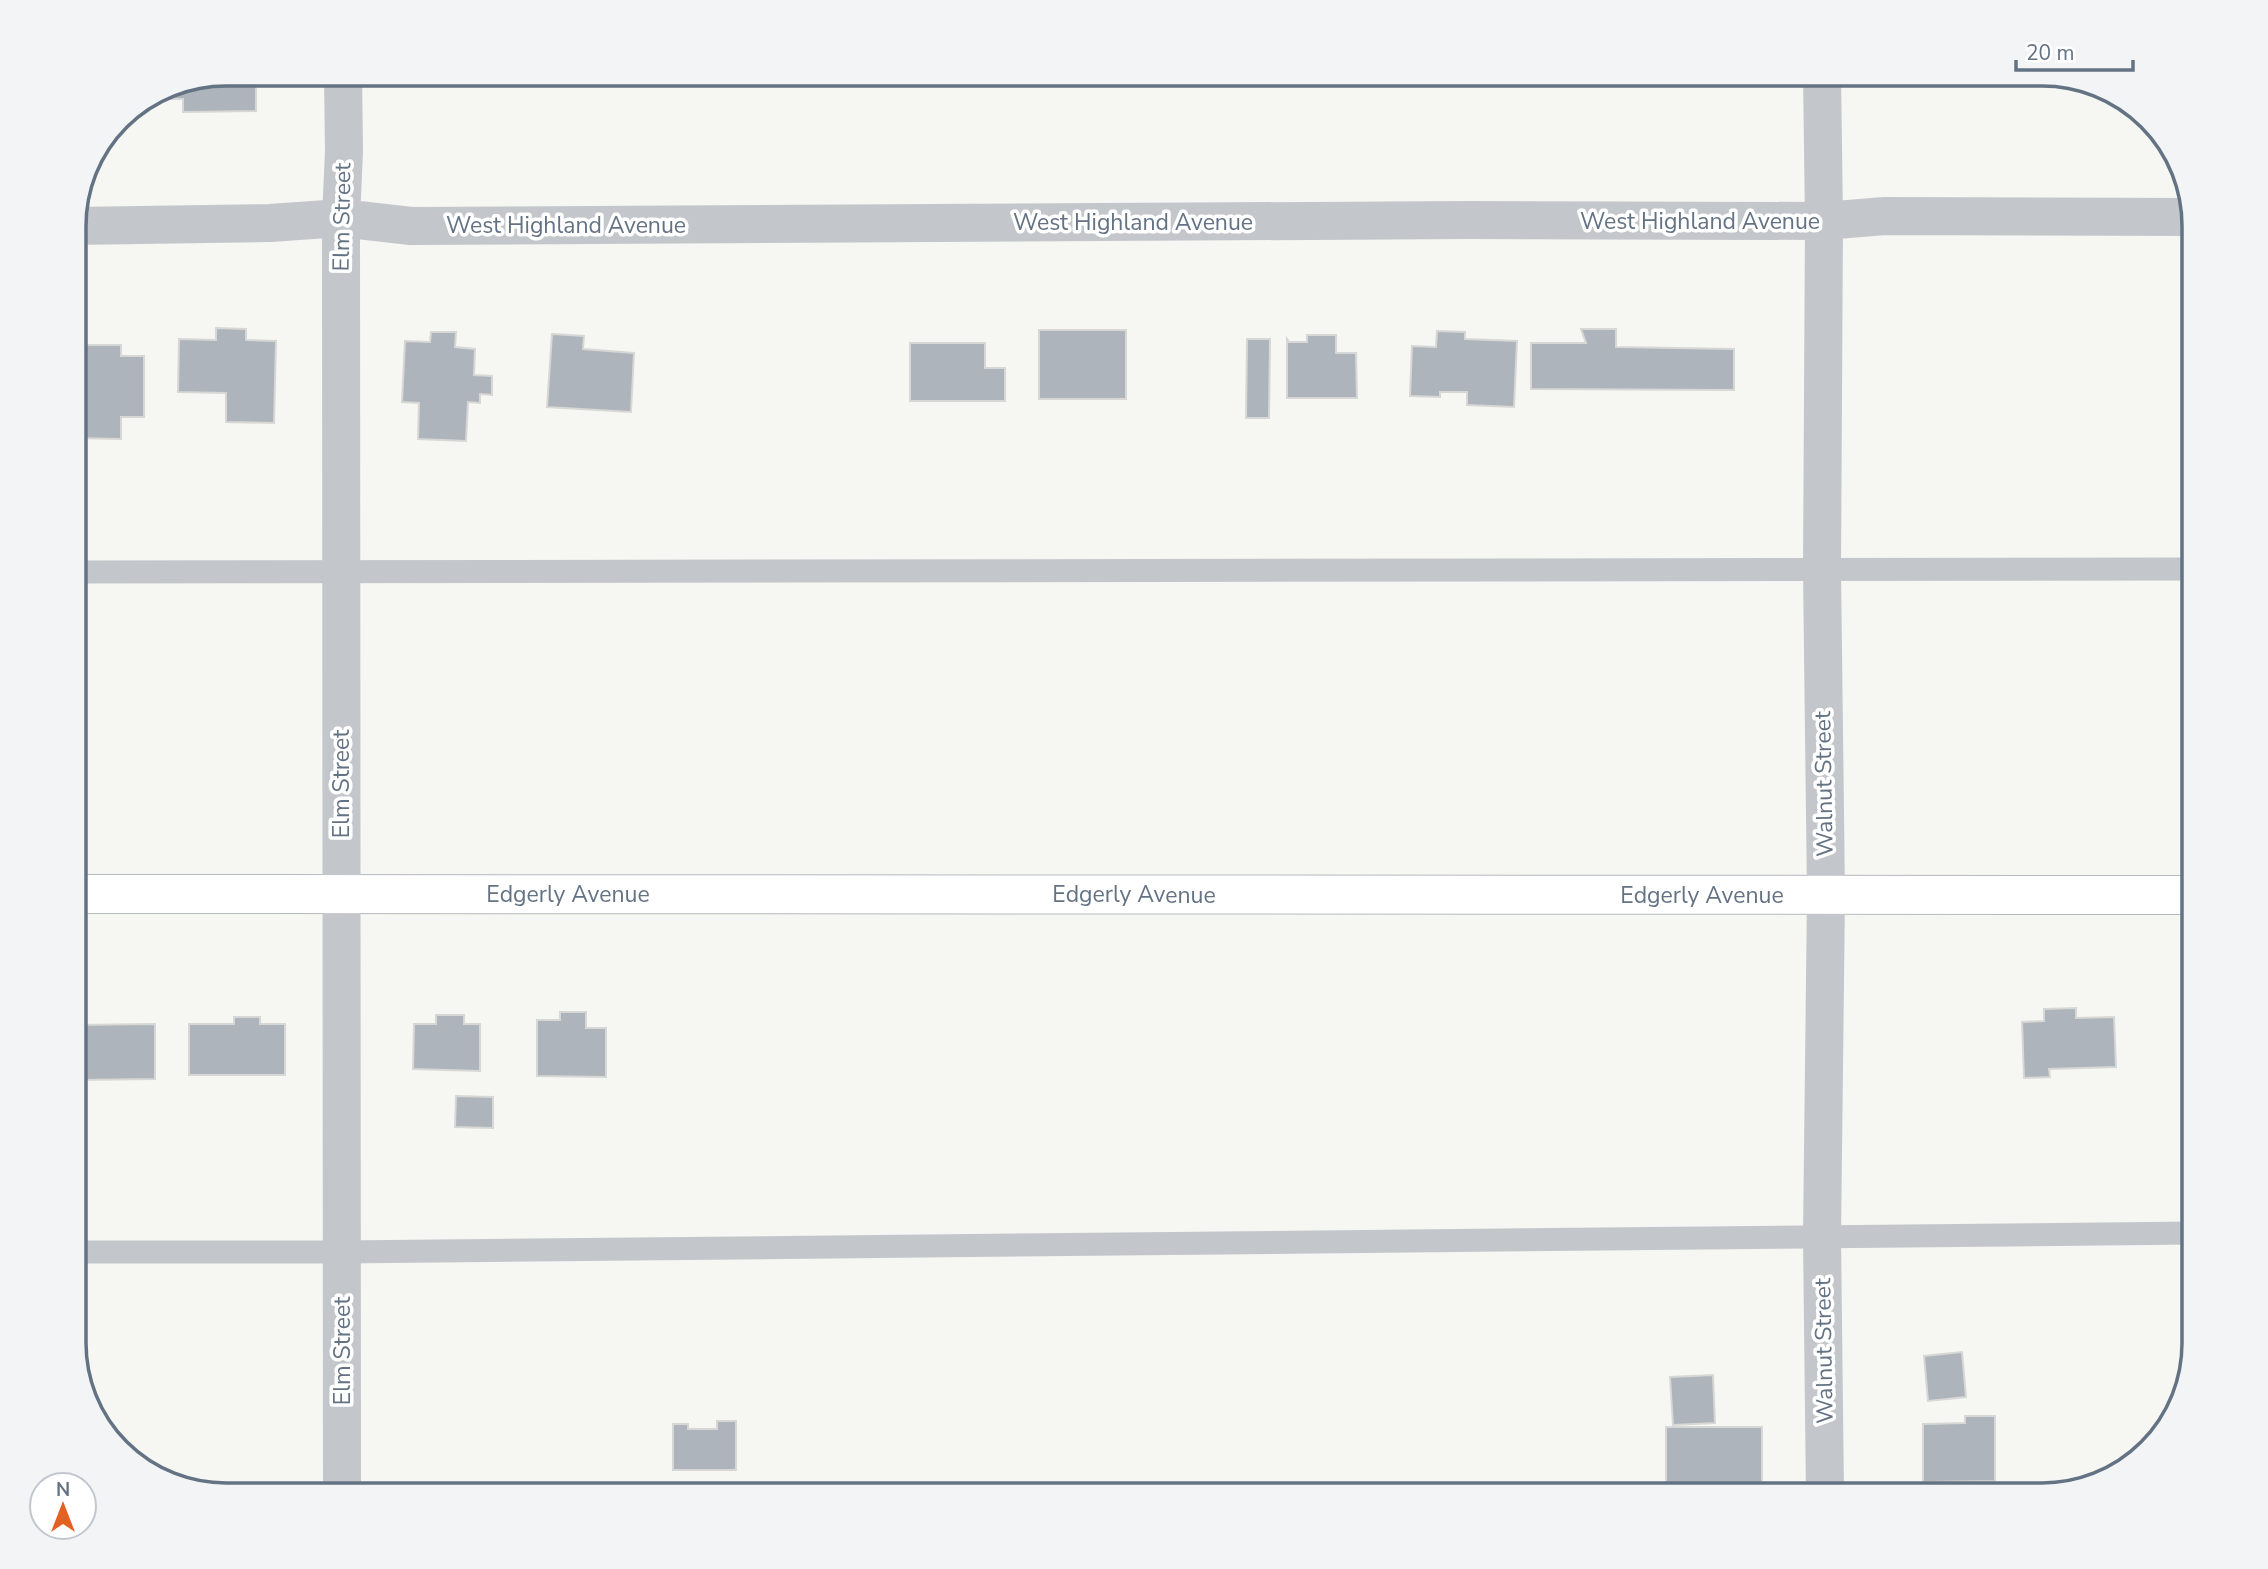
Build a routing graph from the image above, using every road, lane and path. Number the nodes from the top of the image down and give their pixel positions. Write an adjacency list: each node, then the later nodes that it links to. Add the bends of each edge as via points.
1 (343, 86): 4 (street, Elm Street)
2 (1822, 86): 5 (street, Walnut Street)
3 (2182, 217): 5 (street, West Highland Avenue, via 1885,216)
4 (341, 218): 5 (street, West Highland Avenue, via 411,226); 6 (street, West Highland Avenue); 10 (street, Elm Street)
5 (1824, 221): 8 (street, Walnut Street)
6 (86, 226)
7 (2182, 569): 8 (lane)
8 (1822, 570): 10 (lane); 13 (street, Walnut Street)
9 (86, 572): 10 (lane)
10 (341, 572): 12 (street, Elm Street)
11 (86, 894): 12 (street, Edgerly Avenue)
12 (341, 895): 13 (street, Edgerly Avenue); 18 (street, Elm Street)
13 (1826, 895): 14 (street, Edgerly Avenue); 16 (street, Walnut Street)
14 (2182, 895)
15 (2182, 1233): 16 (lane)
16 (1822, 1237): 18 (lane); 20 (street, Walnut Street)
17 (86, 1252): 18 (lane)
18 (342, 1252): 19 (street, Elm Street)
19 (342, 1483)
20 (1825, 1483)

